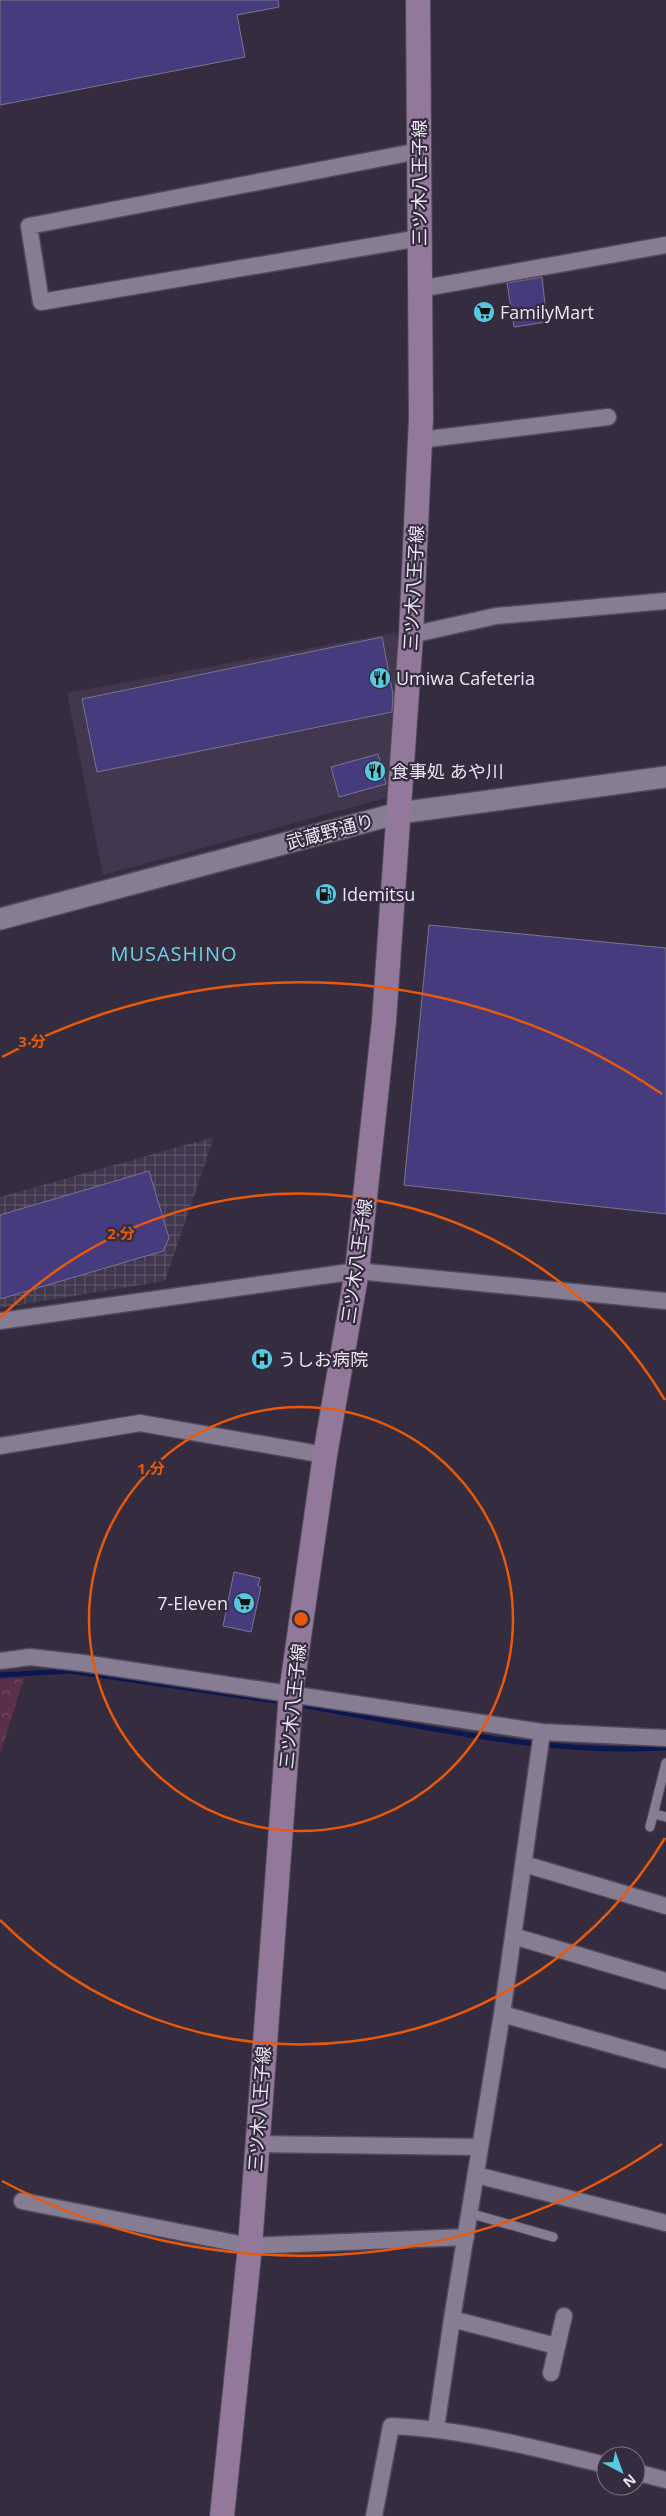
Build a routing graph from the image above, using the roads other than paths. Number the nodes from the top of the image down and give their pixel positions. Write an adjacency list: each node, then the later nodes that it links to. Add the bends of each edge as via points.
1 (418, 0): 2 (main road, 三ツ木八王子線)
2 (419, 151): 3 (main road, 三ツ木八王子線); 3 (street, via 29,226 41,302)
3 (420, 238): 5 (main road, 三ツ木八王子線)
4 (666, 245): 5 (street)
5 (419, 289): 7 (main road, 三ツ木八王子線)
6 (608, 417): 7 (street)
7 (420, 440): 9 (main road, 三ツ木八王子線)
8 (666, 601): 9 (street, via 496,616)
9 (411, 634): 11 (main road, 三ツ木八王子線)
10 (666, 777): 11 (street, 武蔵野通り)
11 (399, 812): 12 (street, 武蔵野通り); 13 (main road, 三ツ木八王子線, via 384,1021)
12 (0, 919)
13 (357, 1271): 14 (street); 15 (street); 17 (main road, 三ツ木八王子線)
14 (666, 1301)
15 (0, 1321)
16 (0, 1446): 17 (street, via 140,1422)
17 (325, 1454): 19 (main road, 三ツ木八王子線)
18 (0, 1661): 19 (street, via 30,1657)
19 (291, 1693): 20 (street); 32 (main road, 三ツ木八王子線)
20 (542, 1734): 21 (street); 26 (street)
21 (666, 1738)
22 (666, 1763): 23 (lane)
23 (654, 1814): 24 (lane); 25 (lane)
24 (666, 1817)
25 (650, 1827)
26 (524, 1864): 27 (street); 28 (street)
27 (666, 1906)
28 (513, 1936): 29 (street); 30 (street)
29 (666, 1981)
30 (502, 2014): 31 (street); 33 (street)
31 (666, 2060)
32 (256, 2144): 33 (street); 40 (main road, 三ツ木八王子線)
33 (480, 2147): 34 (street)
34 (476, 2175): 36 (street); 37 (street)
35 (22, 2201): 40 (street)
36 (469, 2213): 38 (street); 39 (lane)
37 (666, 2223)
38 (466, 2237): 40 (street); 42 (street)
39 (553, 2237)
40 (250, 2246): 49 (main road, 三ツ木八王子線)
41 (564, 2316): 43 (street)
42 (452, 2319): 43 (street); 45 (street)
43 (556, 2346): 44 (street)
44 (551, 2373)
45 (436, 2428): 46 (street); 50 (street, via 391,2426)
46 (596, 2463)
47 (646, 2475): 48 (street)
48 (666, 2480)
49 (222, 2516)
50 (374, 2516)

